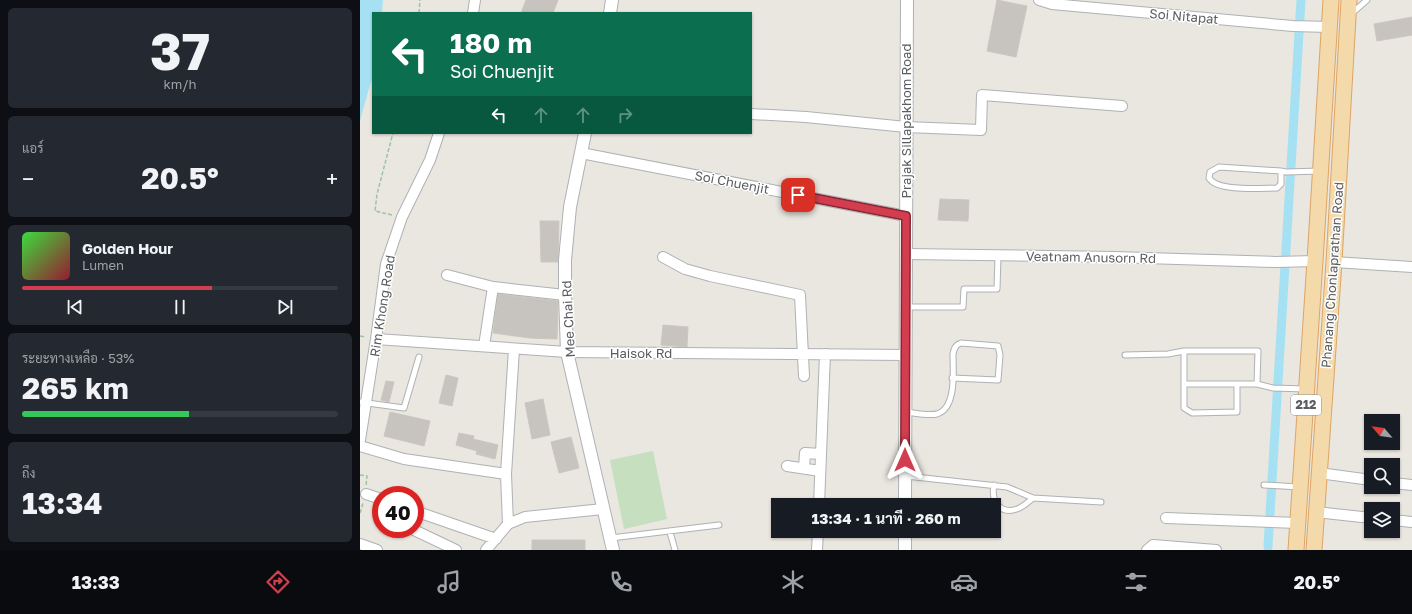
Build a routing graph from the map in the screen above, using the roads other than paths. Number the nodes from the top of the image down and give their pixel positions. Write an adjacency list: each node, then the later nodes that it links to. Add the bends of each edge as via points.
1 (475, 0): 8 (street)
2 (612, 0): 9 (street)
3 (907, 0): 14 (street, Prajak Sillapakhom Road)
4 (1040, 0): 11 (street, Soi Nitapat, via 1052,4)
5 (1331, 0): 11 (main road, Phanang Chonlaprathan Road / 212)
6 (1349, 0): 10 (main road, Phanang Chonlaprathan Road / 212)
7 (1367, 0): 10 (lane)
8 (473, 12)
9 (610, 12)
10 (1348, 16): 25 (main road, Phanang Chonlaprathan Road / 212)
11 (1329, 27): 18 (main road, Phanang Chonlaprathan Road / 212)
12 (1122, 106): 14 (street, via 982,95 982,130)
13 (752, 114): 14 (street)
14 (906, 127): 20 (street, Prajak Sillapakhom Road)
15 (439, 134): 31 (street, Rim Khong Road, via 430,160 402,217 386,264)
16 (585, 134): 17 (street, Mee Chai Rd)
17 (581, 152): 20 (street, Soi Chuenjit); 29 (street, Mee Chai Rd, via 570,207)
18 (1321, 171): 19 (lane); 24 (main road, Phanang Chonlaprathan Road / 212)
19 (1284, 172): 19 (lane, via 1219,167 1210,172 1209,178 1212,183 1228,187 1277,188 1281,184)
20 (906, 216): 21 (street, Prajak Sillapakhom Road)
21 (906, 254): 22 (street, Veatnam Anusorn Rd); 30 (street, Prajak Sillapakhom Road)
22 (998, 256): 24 (street, Veatnam Anusorn Rd); 30 (lane, via 997,289 964,289 963,307)
23 (662, 257): 36 (street, via 685,269 710,276 800,295)
24 (1315, 261): 25 (main road); 46 (main road, Phanang Chonlaprathan Road / 212)
25 (1334, 262): 26 (street); 55 (main road, Phanang Chonlaprathan Road / 212)
26 (1412, 266)
27 (447, 275): 28 (street)
28 (493, 287): 29 (street); 32 (street)
29 (565, 295): 35 (street, Mee Chai Rd)
30 (906, 307): 38 (street, Prajak Sillapakhom Road)
31 (376, 339): 32 (street, Haisok Rd); 47 (street, Rim Khong Road)
32 (484, 346): 33 (street, Haisok Rd)
33 (514, 349): 35 (street, Haisok Rd); 56 (street)
34 (1184, 351): 39 (lane); 43 (lane); 45 (lane, via 1258,350)
35 (567, 352): 36 (street, Haisok Rd); 70 (street, Mee Chai Rd)
36 (804, 354): 37 (street, Haisok Rd); 41 (street)
37 (825, 354): 38 (street, Haisok Rd); 51 (street)
38 (906, 355): 48 (street, Prajak Sillapakhom Road)
39 (1125, 355)
40 (419, 357): 47 (lane, via 404,408)
41 (804, 376)
42 (952, 378): 42 (lane, via 953,354 957,344 998,346 998,380); 48 (lane, via 949,404 941,412)
43 (1184, 384): 44 (lane); 44 (lane, via 1184,408 1187,411 1236,412)
44 (1237, 384): 45 (lane)
45 (1257, 384): 46 (lane, via 1273,388)
46 (1307, 389): 63 (main road, Phanang Chonlaprathan Road / 212)
47 (363, 402): 49 (street, Rim Khong Road)
48 (905, 412): 57 (street, Prajak Sillapakhom Road)
49 (360, 440)
50 (360, 446): 56 (street, via 404,459)
51 (821, 454): 53 (street, via 801,453); 54 (street)
52 (787, 466): 53 (street)
53 (804, 468): 54 (street)
54 (820, 471): 66 (street)
55 (1319, 473): 58 (street); 71 (main road, Phanang Chonlaprathan Road / 212)
56 (506, 474): 78 (street)
57 (904, 475): 60 (lane); 67 (street, Prajak Sillapakhom Road)
58 (1364, 479)
59 (1400, 484): 62 (street)
60 (994, 485): 68 (lane, via 1007,487); 68 (lane, via 993,497 1002,509 1018,509)
61 (1266, 485): 63 (lane)
62 (1412, 485)
63 (1300, 487): 76 (main road, Phanang Chonlaprathan Road / 212)
64 (366, 494): 65 (street)
65 (372, 496)
66 (819, 498)
67 (904, 498)
68 (1033, 498): 69 (lane)
69 (1101, 502)
70 (603, 509): 78 (street, via 525,517); 86 (street, Mee Chai Rd)
71 (1316, 512): 73 (street); 96 (main road, Phanang Chonlaprathan Road / 212)
72 (424, 514): 84 (street)
73 (1364, 517)
74 (1166, 518): 76 (street)
75 (1400, 521): 77 (street)
76 (1298, 522): 95 (main road, Phanang Chonlaprathan Road / 212)
77 (1412, 522)
78 (508, 524): 84 (street)
79 (719, 525): 80 (lane)
80 (670, 532): 86 (lane); 90 (lane)
81 (424, 535): 88 (street)
82 (818, 538): 91 (street)
83 (904, 538): 92 (street)
84 (496, 539): 89 (street)
85 (360, 544): 87 (street)
86 (611, 544)
87 (377, 550)
88 (456, 550)
89 (486, 550)
90 (675, 550)
91 (817, 550)
92 (904, 550)
93 (1147, 550): 94 (street, via 1153,545)
94 (1216, 550)
95 (1296, 550)
96 (1314, 550)

